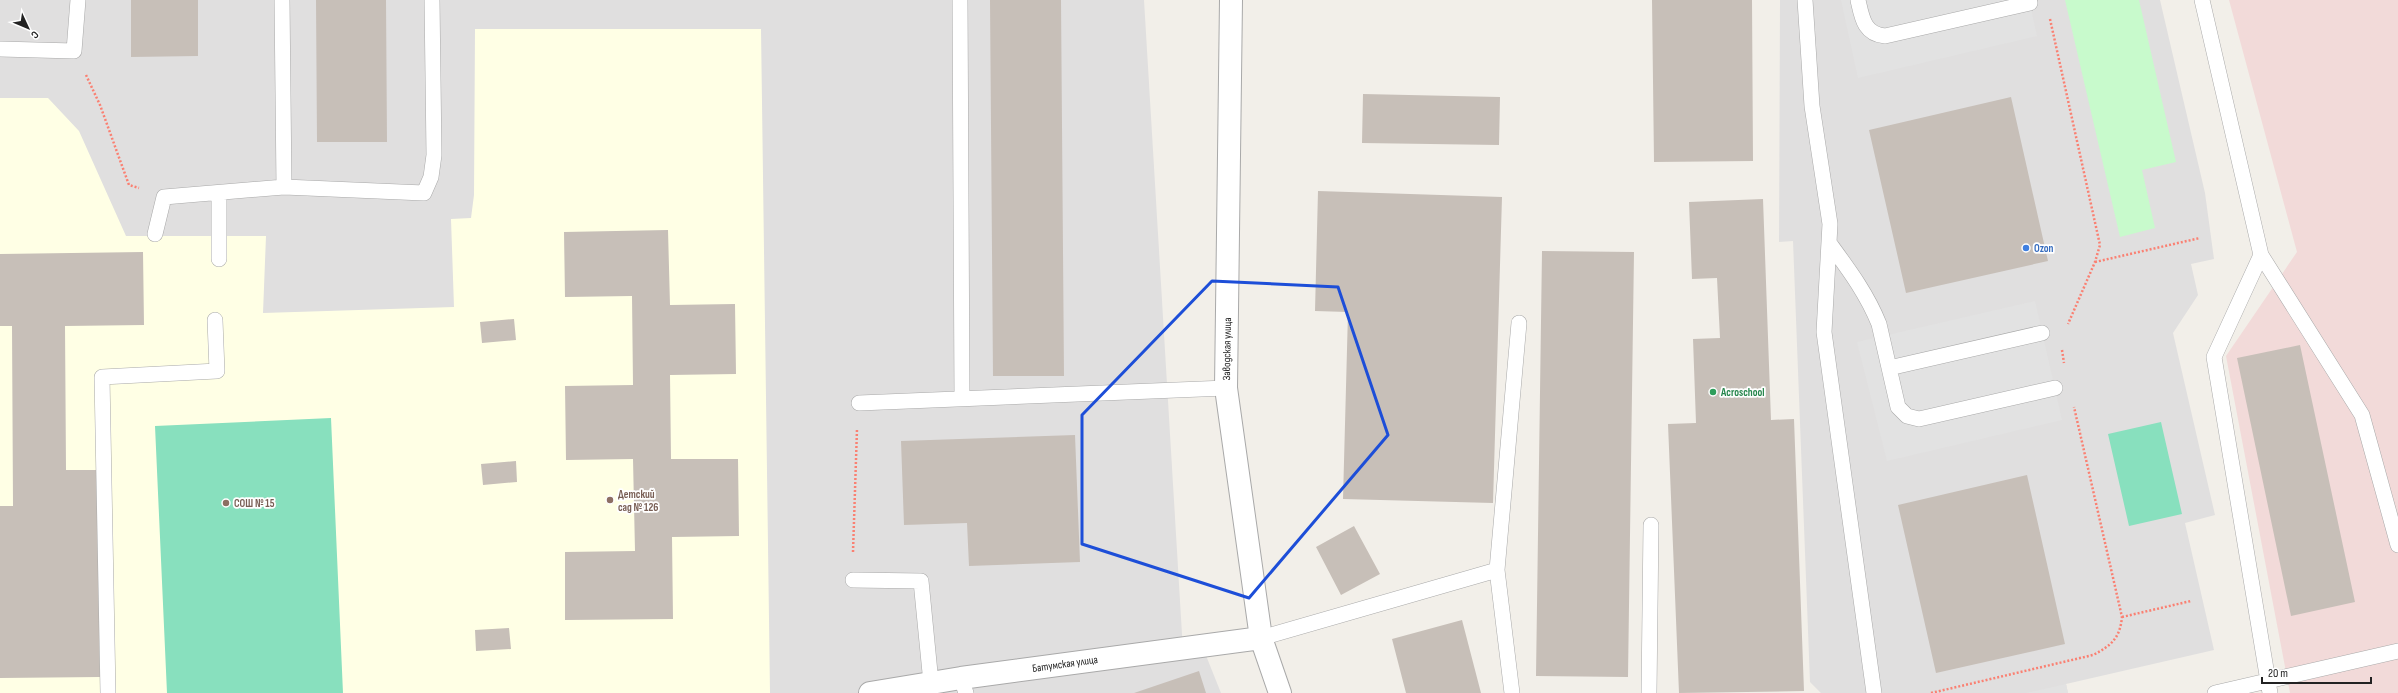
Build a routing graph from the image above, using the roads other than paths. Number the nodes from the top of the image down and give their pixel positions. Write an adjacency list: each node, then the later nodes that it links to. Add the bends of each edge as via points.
1 (78, 0): 10 (lane, via 74,51)
2 (282, 0): 11 (lane)
3 (432, 0): 11 (lane, via 434,155 431,177 424,193)
4 (960, 0): 23 (lane)
5 (1231, 0): 21 (street, Заводская улица)
6 (1805, 0): 14 (lane, via 1812,106 1830,215)
7 (1858, 0): 9 (lane, via 1864,24 1878,35 1885,36)
8 (2202, 0): 15 (lane)
9 (2030, 3)
10 (0, 49)
11 (284, 187): 12 (lane)
12 (219, 193): 13 (lane, via 164,197); 16 (lane)
13 (155, 234)
14 (1830, 244): 20 (lane, via 1859,284 1874,311); 39 (lane, via 1824,332)
15 (2261, 255): 26 (lane, via 2362,415); 33 (lane, via 2214,357)
16 (219, 259)
17 (215, 320): 34 (lane, via 216,371 102,377)
18 (1520, 323): 27 (lane)
19 (2042, 333): 20 (lane)
20 (1889, 368): 22 (lane, via 1898,407 1912,418 1919,419)
21 (1226, 388): 23 (lane); 29 (street, Заводская улица)
22 (2055, 388)
23 (962, 398): 24 (lane)
24 (859, 403)
25 (1651, 525): 38 (lane)
26 (2398, 545)
27 (1497, 570): 29 (lane); 37 (lane)
28 (853, 580): 31 (lane, via 921,581)
29 (1261, 638): 32 (street, Батумская улица); 36 (street, Заводская улица)
30 (2398, 651): 33 (lane)
31 (932, 683): 32 (street, Батумская улица); 35 (street, Батумская улица)
32 (964, 686)
33 (2269, 687): 40 (lane)
34 (108, 693)
35 (870, 693)
36 (1280, 693)
37 (1512, 693)
38 (1649, 693)
39 (1874, 693)
40 (2215, 693)

